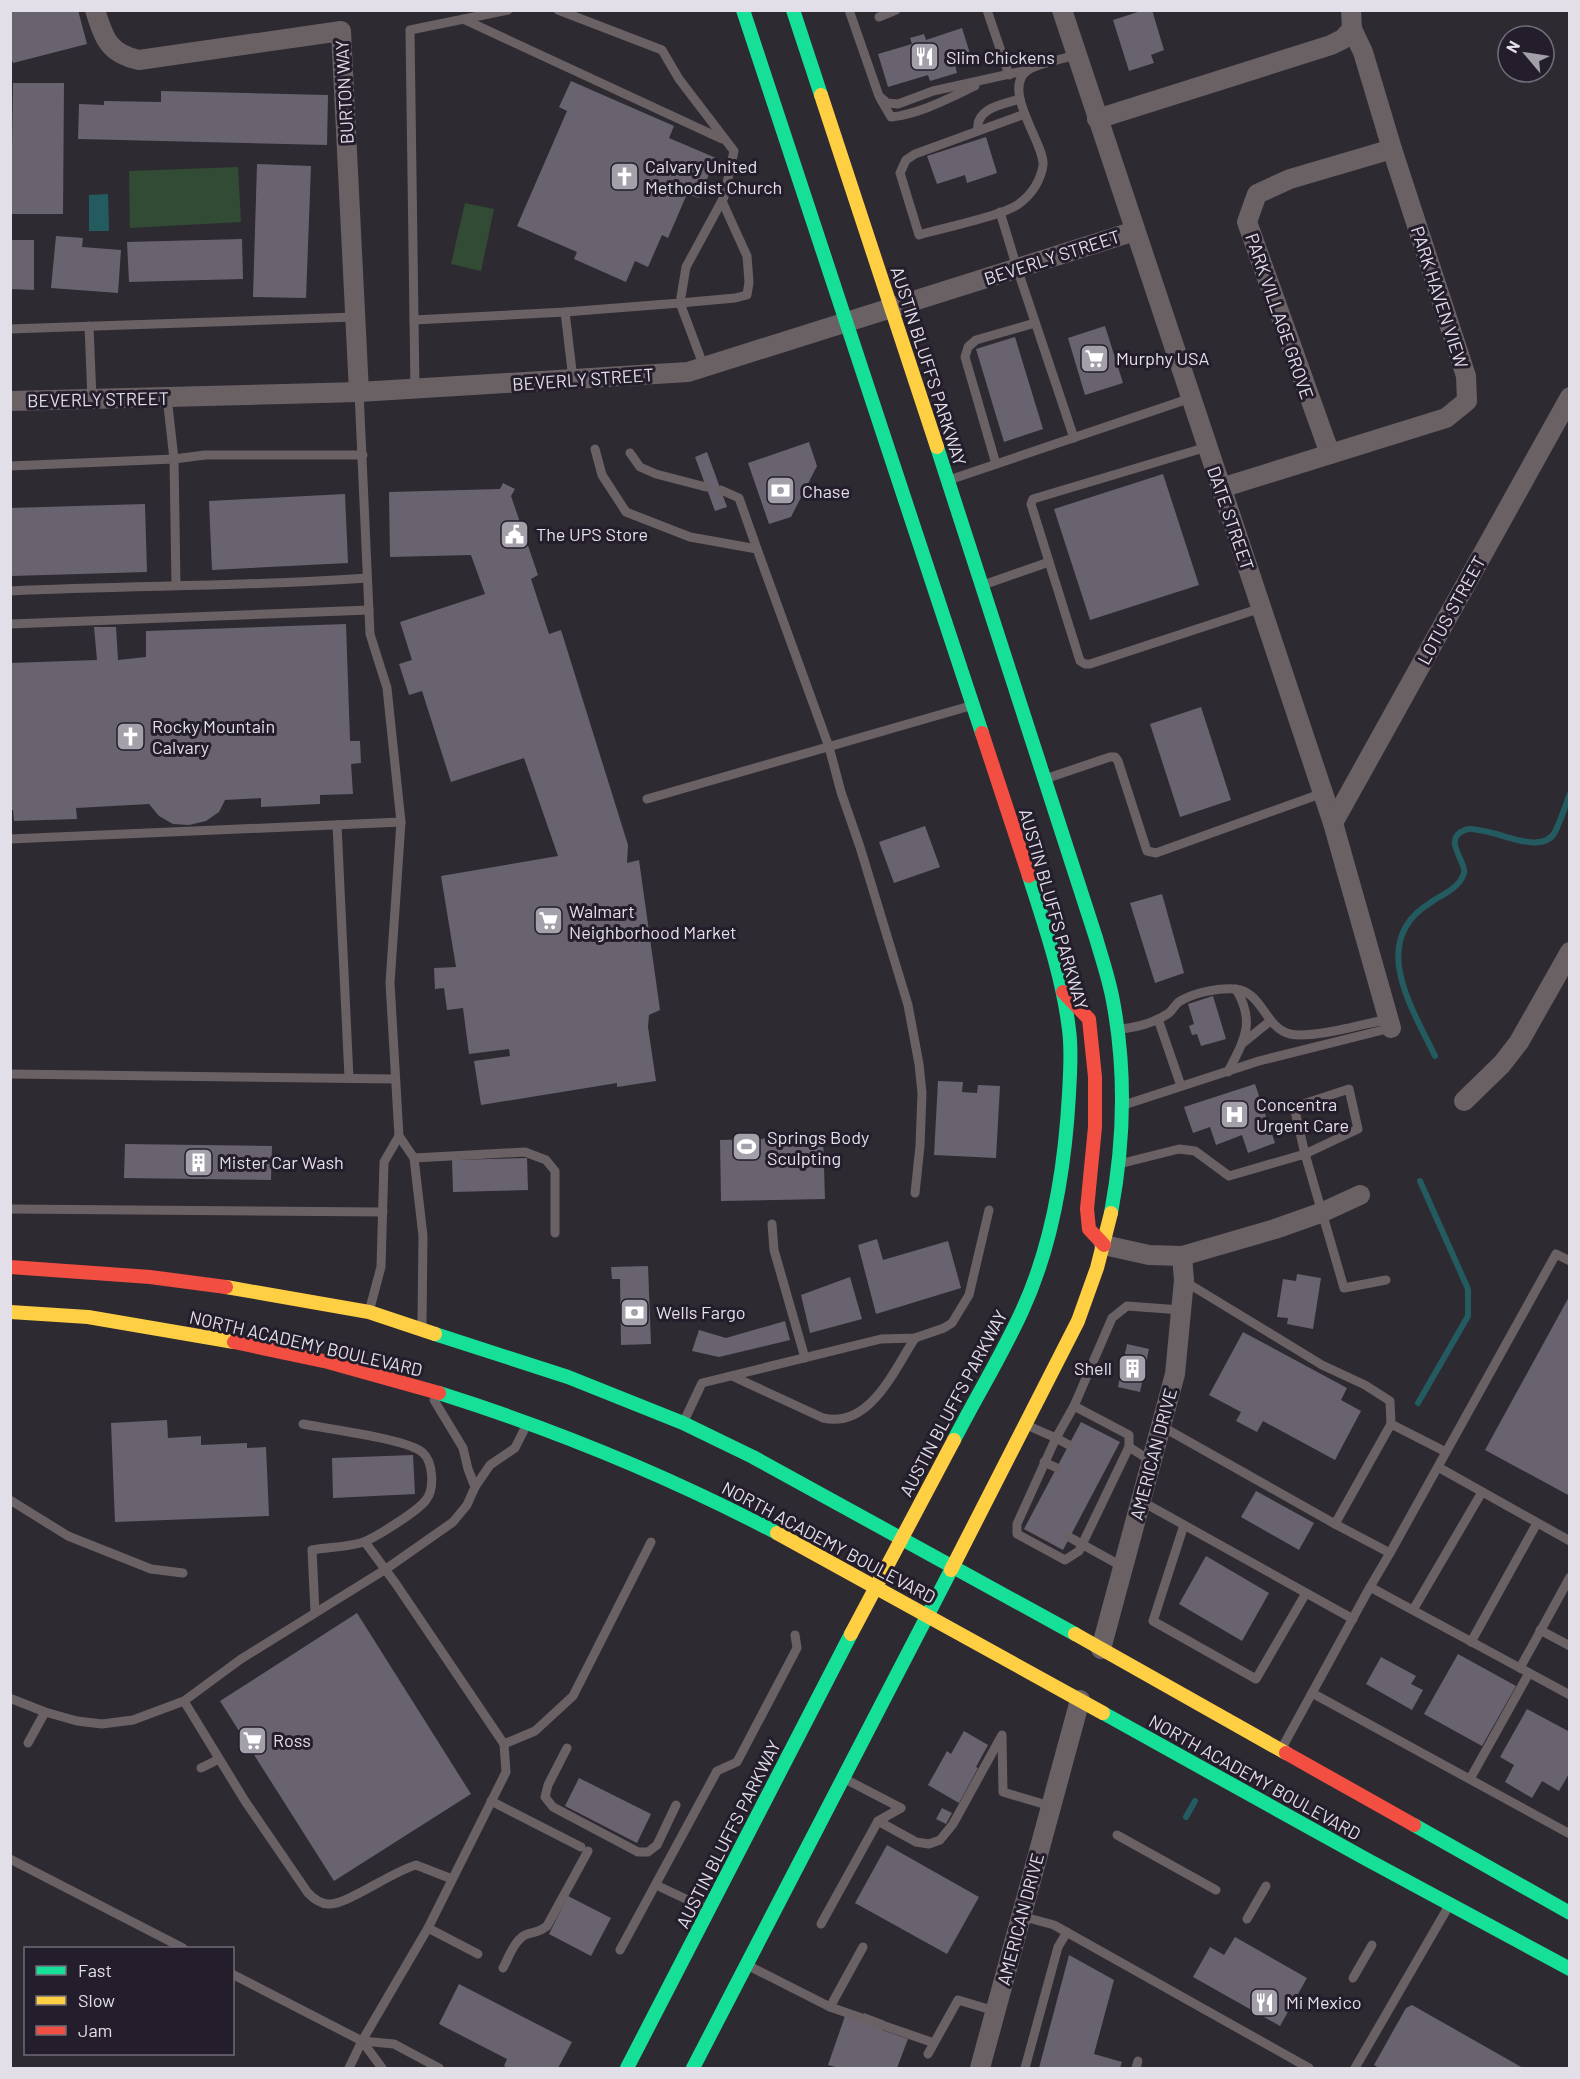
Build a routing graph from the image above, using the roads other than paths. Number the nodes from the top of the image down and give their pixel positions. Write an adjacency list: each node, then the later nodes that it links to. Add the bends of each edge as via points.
1 (95, 10): 31 (street, BURTON WAY, via 104,39 123,57 139,60 341,31)
2 (508, 10): 11 (lane)
3 (558, 10): 22 (lane, via 662,50)
4 (743, 10): 33 (main road, AUSTIN BLUFFS PARKWAY)
5 (793, 10): 29 (main road, AUSTIN BLUFFS PARKWAY)
6 (849, 10): 17 (lane)
7 (896, 10): 10 (lane)
8 (987, 10): 15 (lane)
9 (1062, 10): 13 (street, DATE STREET)
10 (879, 17)
11 (463, 19): 22 (lane); 32 (lane, via 410,30)
12 (1351, 20): 20 (street, via 1342,39 1331,45); 23 (street)
13 (1077, 55): 14 (lane); 20 (street, DATE STREET)
14 (1028, 70): 15 (lane); 18 (lane, via 1020,83)
15 (1009, 75): 16 (lane)
16 (990, 79): 17 (lane, via 933,91 898,104 887,103); 17 (lane, via 902,116 891,117)
17 (879, 96)
18 (1020, 99): 19 (lane); 21 (lane, via 982,114)
19 (1025, 114): 21 (lane); 25 (lane, via 1043,163 1034,190 1019,205)
20 (1097, 119): 26 (street, DATE STREET)
21 (978, 130): 25 (lane, via 915,154 906,160 900,173 919,235)
22 (725, 140): 24 (lane, via 734,151)
23 (1392, 149): 50 (street, PARK HAVEN VIEW, via 1466,376 1467,401 1446,417); 50 (street, PARK VILLAGE GROVE, via 1290,179 1257,194 1247,222)
24 (722, 201): 28 (lane, via 686,267); 28 (lane, via 747,256 747,295)
25 (1000, 212): 27 (lane)
26 (1135, 231): 27 (street, BEVERLY STREET); 43 (street, DATE STREET)
27 (1017, 268): 29 (street, BEVERLY STREET); 34 (lane)
28 (680, 303): 30 (lane); 37 (lane)
29 (892, 308): 33 (street, BEVERLY STREET); 55 (main road, AUSTIN BLUFFS PARKWAY)
30 (565, 312): 32 (lane); 38 (lane)
31 (355, 317): 35 (lane); 40 (street, BURTON WAY)
32 (414, 320): 39 (lane)
33 (847, 323): 37 (street, BEVERLY STREET); 68 (main road, AUSTIN BLUFFS PARKWAY)
34 (1035, 323): 46 (lane); 53 (lane, via 976,340 965,357)
35 (89, 326): 36 (lane); 44 (lane)
36 (10, 328)
37 (704, 367): 38 (street, BEVERLY STREET, via 688,372)
38 (573, 379): 39 (street, BEVERLY STREET)
39 (415, 389): 40 (street, BEVERLY STREET)
40 (359, 392): 41 (street, BEVERLY STREET); 51 (lane)
41 (167, 397): 44 (street, BEVERLY STREET); 52 (lane)
42 (1569, 397): 77 (street, LOTUS STREET)
43 (1191, 398): 46 (lane); 47 (street, DATE STREET)
44 (92, 399): 45 (street, BEVERLY STREET)
45 (10, 401)
46 (1074, 438): 53 (lane)
47 (1207, 447): 57 (street, DATE STREET); 60 (lane, via 1033,499 1031,504)
48 (595, 448): 59 (lane, via 602,475 626,512 690,537)
49 (630, 453): 56 (lane, via 640,467)
50 (1330, 454): 57 (street, PARK HAVEN VIEW)
51 (363, 455): 52 (lane, via 205,455); 61 (lane)
52 (174, 459): 54 (lane); 62 (lane)
53 (996, 464): 55 (lane)
54 (10, 466)
55 (948, 480): 63 (main road, AUSTIN BLUFFS PARKWAY)
56 (706, 487)
57 (1221, 488): 65 (street, DATE STREET)
58 (721, 490): 59 (lane, via 739,498)
59 (757, 549): 72 (lane)
60 (1049, 562): 63 (lane); 65 (lane, via 1080,661 1085,664)
61 (367, 578): 62 (lane, via 292,584); 66 (lane)
62 (176, 585): 64 (lane)
63 (982, 585): 71 (main road, AUSTIN BLUFFS PARKWAY)
64 (10, 591)
65 (1261, 608): 74 (street, DATE STREET)
66 (369, 610): 67 (lane); 76 (lane, via 370,634 387,688)
67 (10, 624)
68 (972, 705): 69 (main road); 72 (lane); 82 (main road, AUSTIN BLUFFS PARKWAY)
69 (990, 709)
70 (1014, 722): 71 (main road)
71 (1029, 733): 73 (main road, AUSTIN BLUFFS PARKWAY)
72 (829, 747): 75 (lane); 99 (lane, via 908,1005 922,1093)
73 (1044, 779): 74 (lane, via 1115,758 1150,854); 86 (main road, AUSTIN BLUFFS PARKWAY, via 1096,938)
74 (1323, 793): 77 (street, DATE STREET)
75 (647, 799)
76 (401, 822): 78 (lane); 91 (lane, via 390,983)
77 (1333, 824): 85 (street, DATE STREET)
78 (338, 825): 79 (lane); 90 (lane)
79 (10, 839)
80 (1569, 952): 93 (street, via 1519,1042)
81 (1236, 989): 83 (lane, via 1218,989 1179,1000 1171,1012); 84 (lane, via 1252,996); 87 (lane, via 1248,1019)
82 (1063, 992): 107 (main road, via 1089,1019 1095,1127 1087,1209 1089,1229); 147 (main road, AUSTIN BLUFFS PARKWAY, via 1069,1032 1068,1118 1063,1168 1039,1269 1022,1311)
83 (1158, 1019): 86 (lane); 92 (lane)
84 (1270, 1021): 85 (lane, via 1287,1033 1305,1035); 87 (lane)
85 (1390, 1024): 88 (lane)
86 (1117, 1029): 94 (main road, AUSTIN BLUFFS PARKWAY)
87 (1243, 1042): 88 (lane)
88 (1228, 1072): 92 (lane)
89 (10, 1074): 90 (lane)
90 (349, 1078): 91 (lane)
91 (395, 1079): 95 (lane)
92 (1181, 1086): 94 (lane)
93 (1464, 1101)
94 (1122, 1106): 98 (main road, AUSTIN BLUFFS PARKWAY)
95 (399, 1136): 97 (lane); 103 (lane, via 384,1162)
96 (1305, 1154): 96 (lane, via 1294,1107 1349,1089 1358,1129); 98 (lane, via 1229,1176 1195,1151 1179,1149); 104 (lane)
97 (414, 1158): 106 (lane, via 525,1152 546,1160 555,1171); 116 (lane, via 423,1236)
98 (1119, 1164): 107 (main road, AUSTIN BLUFFS PARKWAY)
99 (915, 1193)
100 (1360, 1195): 104 (street)
101 (10, 1209): 103 (lane)
102 (989, 1210): 117 (lane, via 969,1295 952,1323)
103 (383, 1212): 115 (lane, via 381,1267)
104 (1323, 1212): 108 (street); 112 (lane, via 1344,1288)
105 (772, 1224): 118 (lane, via 774,1250)
106 (555, 1233)
107 (1104, 1245): 108 (street); 126 (main road, AUSTIN BLUFFS PARKWAY, via 1084,1306)
108 (1182, 1256): 111 (street, AMERICAN DRIVE)
109 (1569, 1261): 131 (lane, via 1556,1254)
110 (10, 1267): 115 (main road, NORTH ACADEMY BOULEVARD, via 150,1277)
111 (1184, 1280): 113 (street, AMERICAN DRIVE); 125 (lane, via 1322,1365 1390,1401)
112 (1386, 1280)
113 (1181, 1310): 121 (lane, via 1127,1306 1112,1318); 127 (street, AMERICAN DRIVE, via 1175,1374)
114 (10, 1312): 120 (main road, NORTH ACADEMY BOULEVARD, via 106,1318 226,1340)
115 (369, 1312): 116 (main road, NORTH ACADEMY BOULEVARD)
116 (422, 1329): 124 (main road, NORTH ACADEMY BOULEVARD, via 568,1377)
117 (915, 1338): 118 (lane, via 881,1339); 119 (lane, via 872,1403 851,1417 824,1418)
118 (805, 1358): 119 (lane)
119 (732, 1376): 124 (lane, via 702,1383)
120 (428, 1389): 122 (main road, NORTH ACADEMY BOULEVARD); 138 (lane, via 463,1448)
121 (1074, 1406): 128 (lane); 130 (lane, via 1129,1435)
122 (528, 1423): 138 (lane, via 515,1448 490,1465); 159 (main road, NORTH ACADEMY BOULEVARD, via 722,1504)
123 (303, 1424): 150 (lane, via 407,1444 424,1453 431,1467 428,1498)
124 (683, 1424): 147 (main road, NORTH ACADEMY BOULEVARD, via 753,1457)
125 (1391, 1424): 131 (lane); 145 (lane)
126 (1026, 1425): 128 (lane); 154 (main road, AUSTIN BLUFFS PARKWAY)
127 (1161, 1426): 132 (street, AMERICAN DRIVE); 145 (lane)
128 (1056, 1438): 129 (lane); 133 (lane)
129 (1069, 1445)
130 (1129, 1447): 132 (lane); 137 (lane)
131 (1446, 1452): 135 (lane)
132 (1152, 1461): 143 (street, AMERICAN DRIVE)
133 (1044, 1462): 136 (lane); 152 (lane, via 1027,1513 1017,1524 1017,1534 1065,1560)
134 (1109, 1464): 137 (lane)
135 (1438, 1467): 140 (lane); 153 (lane)
136 (1057, 1468)
137 (1118, 1468): 141 (lane)
138 (475, 1487): 156 (lane, via 453,1522)
139 (1096, 1488): 141 (lane)
140 (1482, 1492): 144 (lane); 162 (lane)
141 (1107, 1493): 152 (lane)
142 (10, 1500): 157 (lane, via 68,1536 152,1569)
143 (1141, 1501): 146 (lane); 155 (street, AMERICAN DRIVE)
144 (1537, 1523): 149 (lane); 168 (lane)
145 (1335, 1524): 153 (lane)
146 (1184, 1525): 161 (lane); 161 (lane, via 1153,1621 1256,1679)
147 (902, 1538): 154 (main road, NORTH ACADEMY BOULEVARD); 159 (main road, AUSTIN BLUFFS PARKWAY)
148 (1069, 1538): 152 (lane)
149 (1569, 1541)
150 (365, 1542): 156 (lane); 163 (lane, via 312,1550)
151 (651, 1542): 179 (lane, via 573,1696 535,1731)
152 (1082, 1545): 155 (lane)
153 (1390, 1552): 160 (lane)
154 (952, 1565): 164 (main road, AUSTIN BLUFFS PARKWAY); 170 (main road, NORTH ACADEMY BOULEVARD)
155 (1123, 1567): 170 (street, AMERICAN DRIVE)
156 (386, 1569): 163 (lane); 179 (lane)
157 (183, 1573)
158 (1569, 1577): 166 (lane)
159 (876, 1587): 164 (main road, NORTH ACADEMY BOULEVARD); 198 (main road, AUSTIN BLUFFS PARKWAY)
160 (1370, 1587): 162 (lane); 165 (lane)
161 (1305, 1593): 165 (lane)
162 (1413, 1610): 168 (lane)
163 (315, 1612): 176 (lane)
164 (928, 1616): 175 (main road, NORTH ACADEMY BOULEVARD); 184 (main road, AUSTIN BLUFFS PARKWAY)
165 (1353, 1619): 172 (lane)
166 (1540, 1630): 169 (lane); 171 (lane)
167 (795, 1635): 194 (lane, via 794,1654 737,1762 717,1771)
168 (1471, 1642): 171 (lane)
169 (1569, 1646)
170 (1101, 1648): 181 (main road, NORTH ACADEMY BOULEVARD)
171 (1524, 1670): 173 (lane); 185 (lane)
172 (1312, 1693): 181 (lane); 185 (lane)
173 (1569, 1695)
174 (12, 1700): 177 (lane)
175 (1080, 1700): 188 (street, AMERICAN DRIVE); 197 (main road, NORTH ACADEMY BOULEVARD)
176 (184, 1701): 177 (lane, via 133,1720 102,1725); 182 (lane)
177 (45, 1712): 178 (lane)
178 (28, 1743)
179 (504, 1744): 186 (lane, via 506,1772)
180 (567, 1748): 187 (lane, via 546,1797 553,1807 638,1852 648,1852 657,1845)
181 (1281, 1750): 199 (main road, NORTH ACADEMY BOULEVARD)
182 (219, 1759): 183 (lane); 193 (lane, via 316,1900 326,1905 337,1904 416,1865)
183 (201, 1768)
184 (843, 1777): 189 (lane, via 901,1808); 210 (main road, AUSTIN BLUFFS PARKWAY)
185 (1470, 1779): 190 (lane)
186 (491, 1801): 193 (lane); 211 (lane, via 585,1849 547,1926 518,1940)
187 (676, 1805)
188 (1050, 1806): 189 (lane, via 1003,1792 1002,1735 953,1824 940,1840 929,1844 916,1842); 200 (street, AMERICAN DRIVE)
189 (878, 1821): 202 (lane)
190 (1568, 1830)
191 (1118, 1835): 196 (lane)
192 (10, 1858): 206 (lane)
193 (452, 1879): 203 (lane)
194 (656, 1885): 198 (lane); 208 (lane)
195 (1266, 1886): 201 (lane)
196 (1216, 1890)
197 (1449, 1905): 212 (main road, NORTH ACADEMY BOULEVARD); 228 (lane)
198 (710, 1910): 223 (main road, AUSTIN BLUFFS PARKWAY)
199 (1569, 1913)
200 (1021, 1916): 204 (lane); 216 (street, AMERICAN DRIVE)
201 (1247, 1919)
202 (821, 1924)
203 (428, 1928): 209 (lane); 217 (lane)
204 (1067, 1932): 226 (lane, via 1058,1947); 227 (lane)
205 (1372, 1945): 214 (lane)
206 (181, 1947)
207 (863, 1947): 215 (lane)
208 (620, 1950)
209 (478, 1954)
210 (747, 1965): 215 (lane); 224 (main road, AUSTIN BLUFFS PARKWAY)
211 (503, 1968)
212 (1569, 1969)
213 (234, 1975): 217 (lane)
214 (1353, 1978)
215 (830, 2007): 218 (lane)
216 (995, 2011): 218 (lane, via 958,2000); 225 (street, AMERICAN DRIVE)
217 (362, 2041): 220 (lane); 221 (lane); 222 (lane, via 394,2044)
218 (933, 2043): 219 (lane)
219 (928, 2054)
220 (349, 2068)
221 (382, 2068)
222 (439, 2068)
223 (627, 2068)
224 (693, 2068)
225 (980, 2068)
226 (1025, 2068)
227 (1309, 2068)
228 (1355, 2068)

